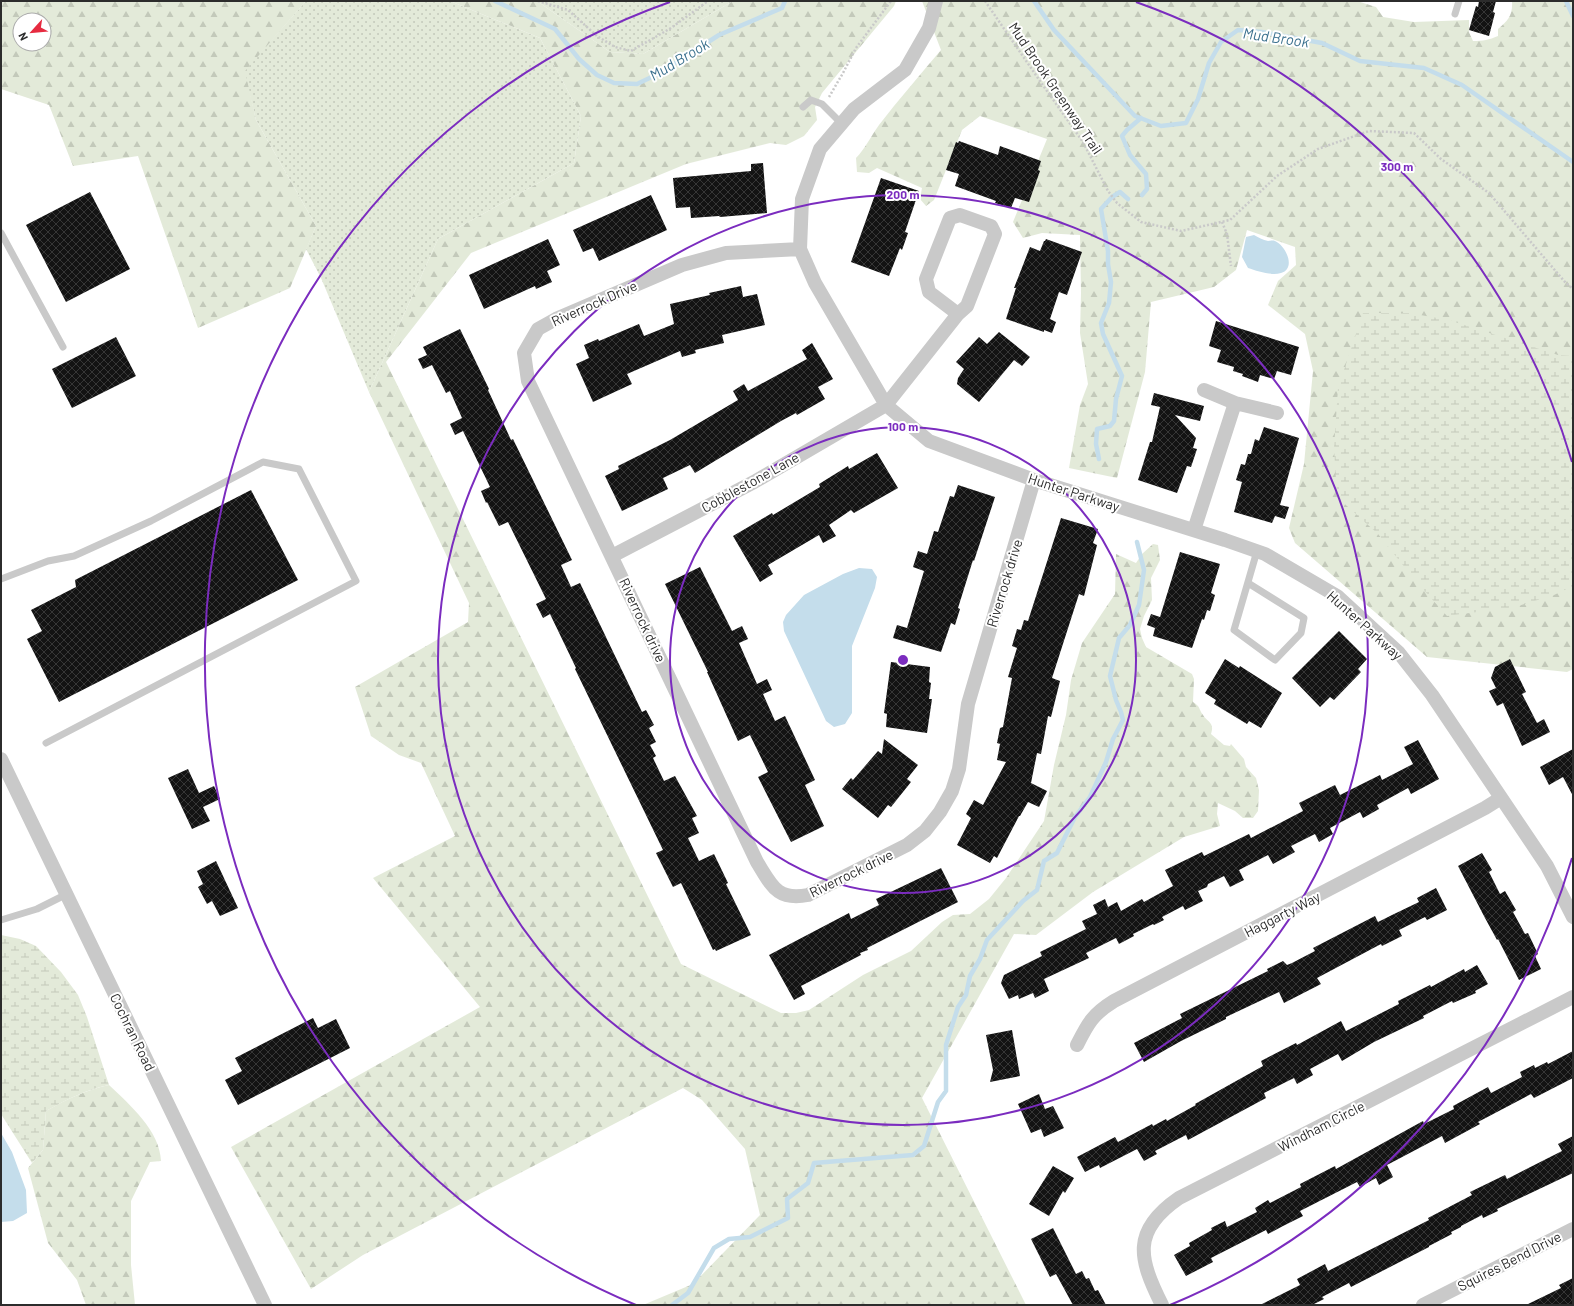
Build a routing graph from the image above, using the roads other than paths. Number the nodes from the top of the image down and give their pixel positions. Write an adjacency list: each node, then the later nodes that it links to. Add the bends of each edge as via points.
1 (936, 1): 5 (street, Hunter Parkway, via 929,28 905,70 854,109)
2 (1459, 1): 3 (lane)
3 (1454, 14)
4 (803, 107): 5 (lane, via 811,100 824,106)
5 (842, 123): 7 (street, Hunter Parkway, via 820,149 802,199)
6 (1, 233): 9 (lane)
7 (800, 249): 12 (street, Hunter Parkway, via 815,283); 17 (street, Riverrock Drive, via 726,253 682,265 538,329 524,353 528,381)
8 (958, 314): 8 (street, via 967,306 995,234 991,226 960,215 950,218 926,279 928,292); 12 (street)
9 (63, 347)
10 (1204, 390): 11 (street)
11 (1235, 402): 13 (street); 15 (street)
12 (886, 405): 14 (street, Hunter Parkway, via 929,441); 17 (street, Cobblestone Lane, via 754,482)
13 (1277, 413)
14 (1034, 480): 15 (street, Hunter Parkway); 17 (street, Riverrock drive, via 968,704 960,769 952,791 940,812 926,831 907,845 808,895 795,898 782,894 770,883 758,862)
15 (1194, 530): 16 (street, Hunter Parkway)
16 (1257, 551): 19 (lane); 22 (street, Hunter Parkway, via 1337,596 1399,652 1432,695)
17 (612, 556)
18 (1, 580): 20 (lane, via 48,560 74,556 151,521 263,462 299,469 356,582)
19 (1248, 583): 19 (lane, via 1234,630 1276,660 1301,633 1304,618)
20 (46, 743)
21 (1, 759): 23 (street, Cochran Road)
22 (1501, 798): 24 (street, Hunter Parkway, via 1547,866); 27 (street, Haggarty Way, via 1103,1008 1093,1016)
23 (67, 894): 25 (lane, via 37,909); 29 (street, Cochran Road)
24 (1573, 917)
25 (1, 920)
26 (1573, 997): 30 (street, Windham Circle, via 1186,1194 1166,1207 1150,1227 1144,1247 1146,1269)
27 (1077, 1045)
28 (1573, 1228): 31 (street, Squires Bend Drive)
29 (265, 1305)
30 (1162, 1305)
31 (1423, 1305)

